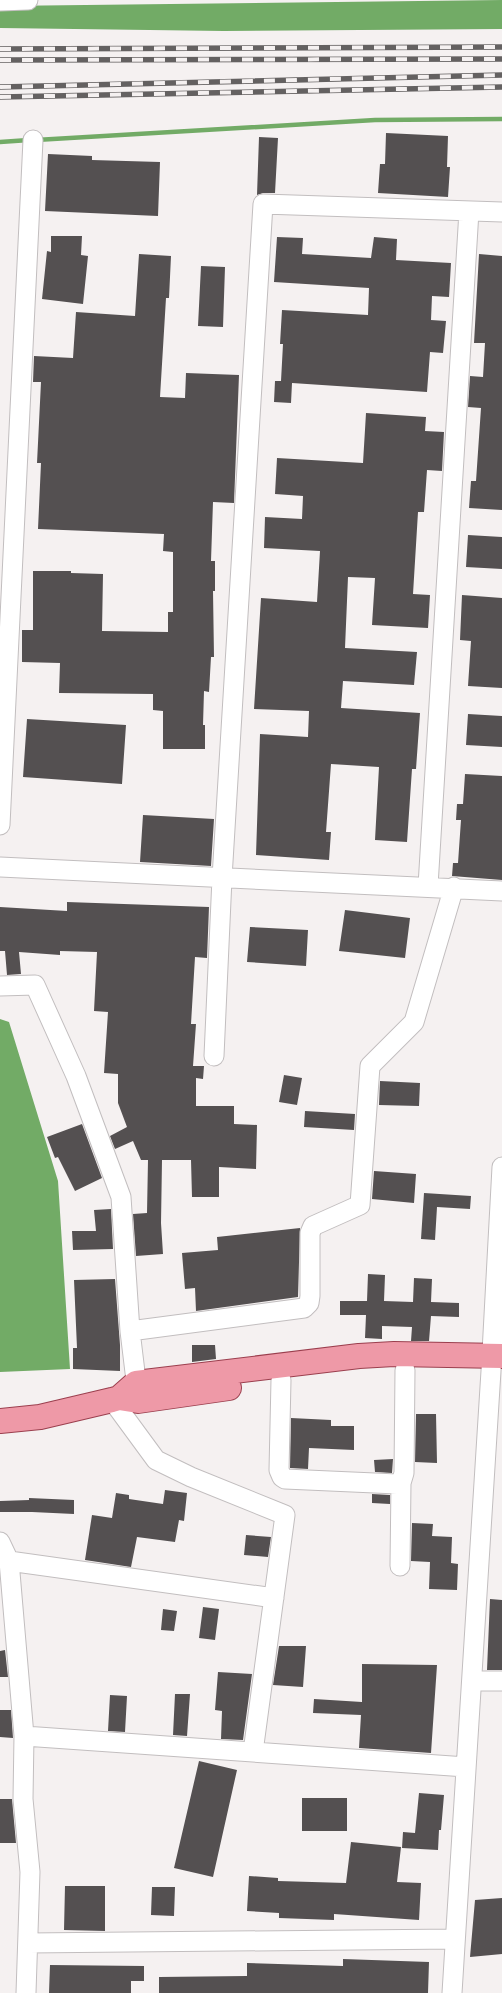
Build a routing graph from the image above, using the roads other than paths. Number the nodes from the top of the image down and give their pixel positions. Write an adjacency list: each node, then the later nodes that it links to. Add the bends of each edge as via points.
1 (28, 0): 2 (street)
2 (0, 1)
3 (33, 140): 6 (street)
4 (469, 211): 5 (street); 8 (street, via 262,204); 9 (street)
5 (502, 212)
6 (0, 825)
7 (0, 867): 8 (street)
8 (222, 878): 9 (street); 13 (street)
9 (428, 886): 10 (street)
10 (454, 887): 11 (street); 15 (street, via 414,1022 370,1066 360,1205 316,1223 310,1233 309,1303 304,1308)
11 (502, 891)
12 (0, 986): 15 (street, via 35,985 76,1076 121,1197)
13 (214, 1056)
14 (502, 1167): 16 (street)
15 (130, 1331): 19 (street)
16 (497, 1364): 17 (main road); 19 (main road, via 367,1355); 26 (street)
17 (405, 1370): 18 (main road, via 371,1370); 21 (street, via 404,1473)
18 (281, 1380): 19 (main road); 21 (street, via 282,1477)
19 (126, 1396): 20 (main road, via 40,1417); 25 (street, via 156,1460 285,1515)
20 (0, 1421)
21 (401, 1483): 24 (street)
22 (0, 1542): 23 (street)
23 (9, 1561): 25 (street); 28 (street)
24 (400, 1566)
25 (274, 1598): 29 (street)
26 (472, 1681): 27 (street); 30 (street)
27 (502, 1681)
28 (24, 1736): 29 (street); 32 (street, via 23,1799 30,1872)
29 (252, 1752): 30 (street)
30 (466, 1767): 31 (street)
31 (455, 1939): 32 (street); 34 (street)
32 (28, 1943): 33 (street)
33 (26, 1993)
34 (452, 1993)

